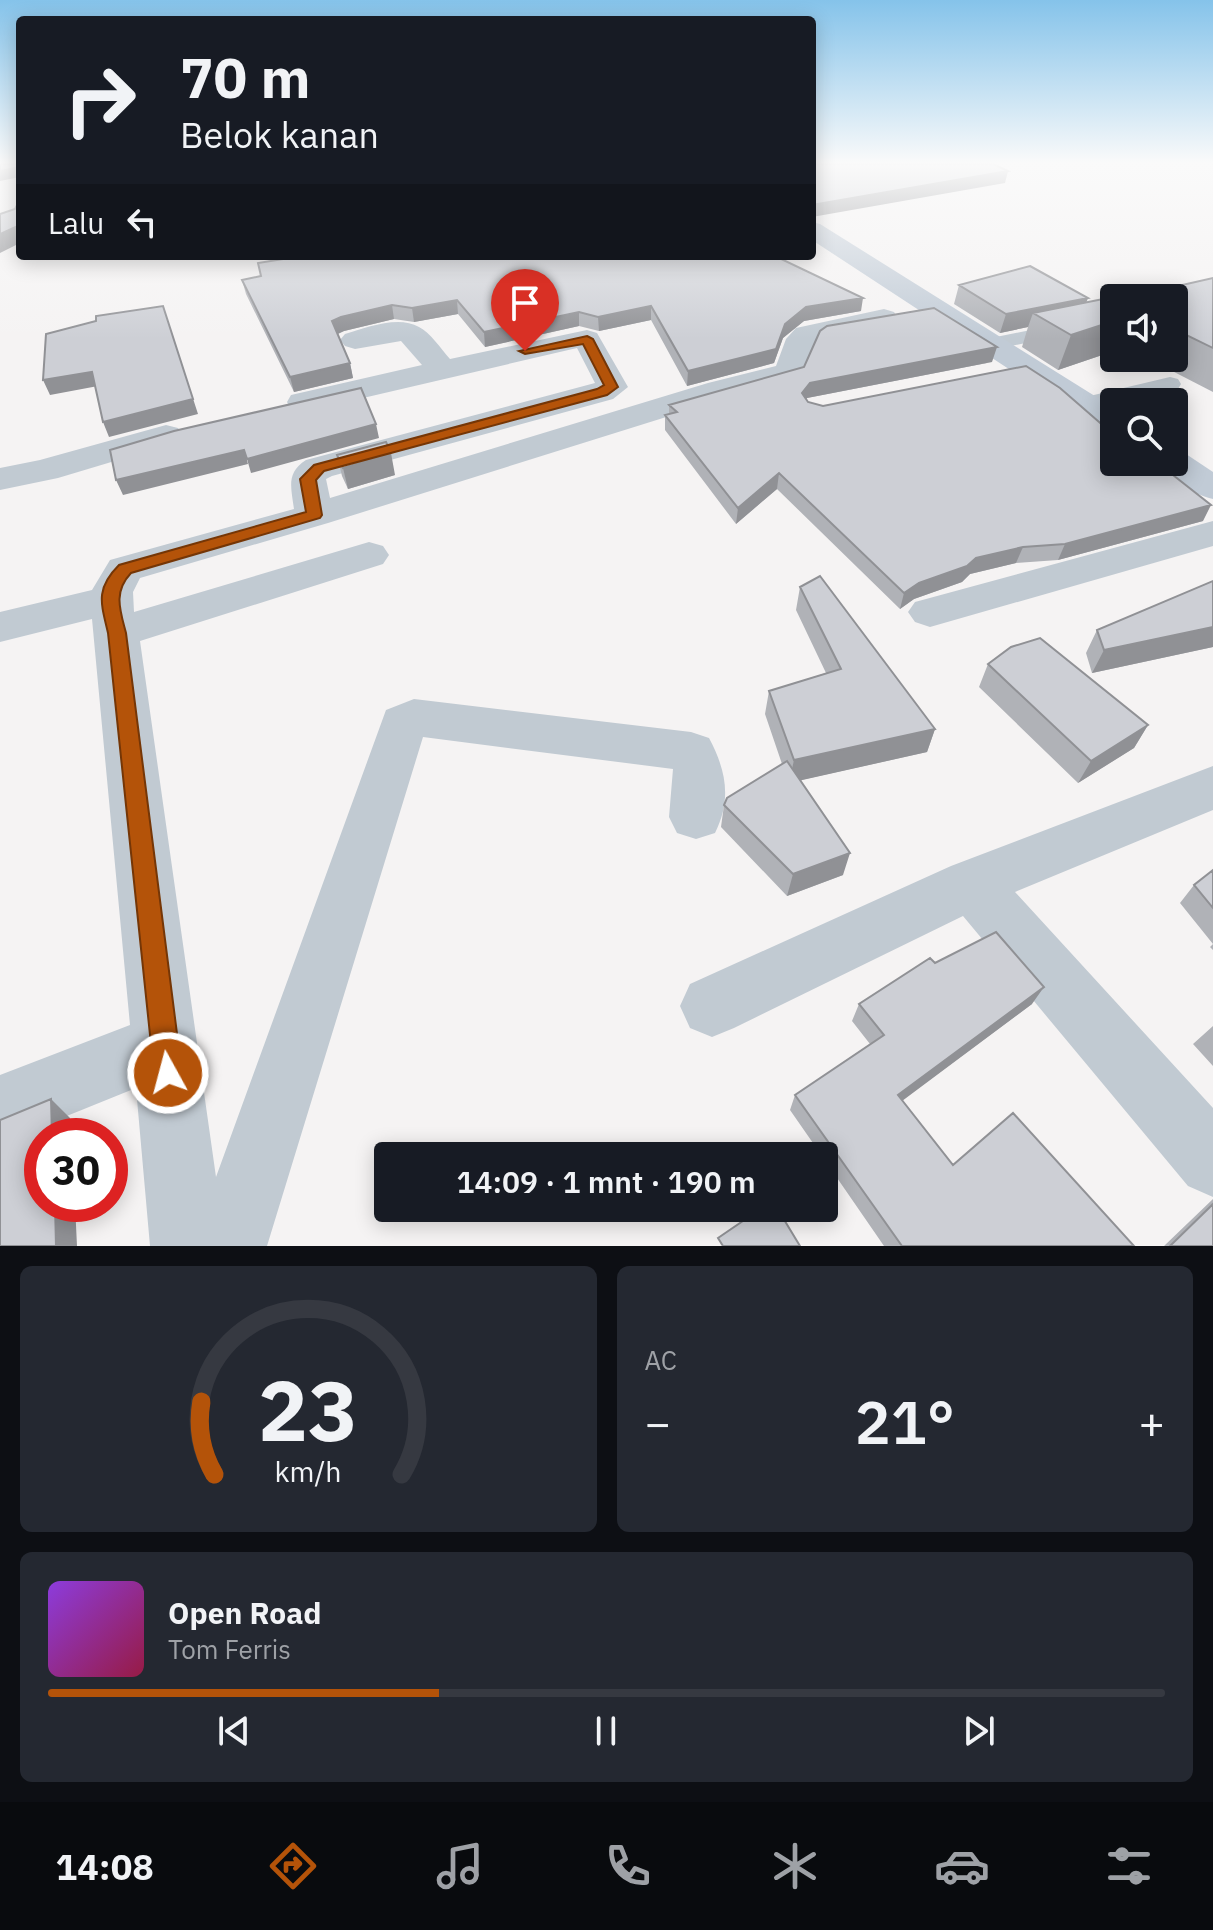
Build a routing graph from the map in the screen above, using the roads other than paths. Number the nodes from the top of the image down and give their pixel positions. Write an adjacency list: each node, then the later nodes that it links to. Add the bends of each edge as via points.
1 (816, 232): 2 (main road)
2 (934, 310): 5 (main road); 17 (street, via 814,330 801,339 790,372 775,378 719,390)
3 (1100, 322): 5 (lane)
4 (355, 340): 7 (street, via 410,333)
5 (991, 344): 6 (main road)
6 (1027, 367): 8 (street); 10 (main road)
7 (442, 369): 11 (street); 17 (street, via 587,339 612,387 319,468 308,479)
8 (985, 376)
9 (1170, 384): 10 (lane)
10 (1085, 404): 12 (main road)
11 (275, 409)
12 (1100, 414)
13 (199, 427): 15 (street)
14 (1188, 472): 16 (main road)
15 (0, 479)
16 (1213, 488)
17 (314, 515): 21 (street, via 125,569 114,581)
18 (1213, 533): 20 (street)
19 (369, 555): 21 (street)
20 (930, 612)
21 (113, 616): 22 (street); 27 (street)
22 (0, 627)
23 (1213, 787): 25 (street)
24 (696, 817): 31 (street, via 699,770 691,752 414,717 403,723)
25 (971, 884): 26 (street); 29 (street)
26 (712, 1006)
27 (165, 1044): 28 (street); 30 (street)
28 (0, 1109)
29 (1213, 1161)
30 (188, 1246)
31 (229, 1246)

